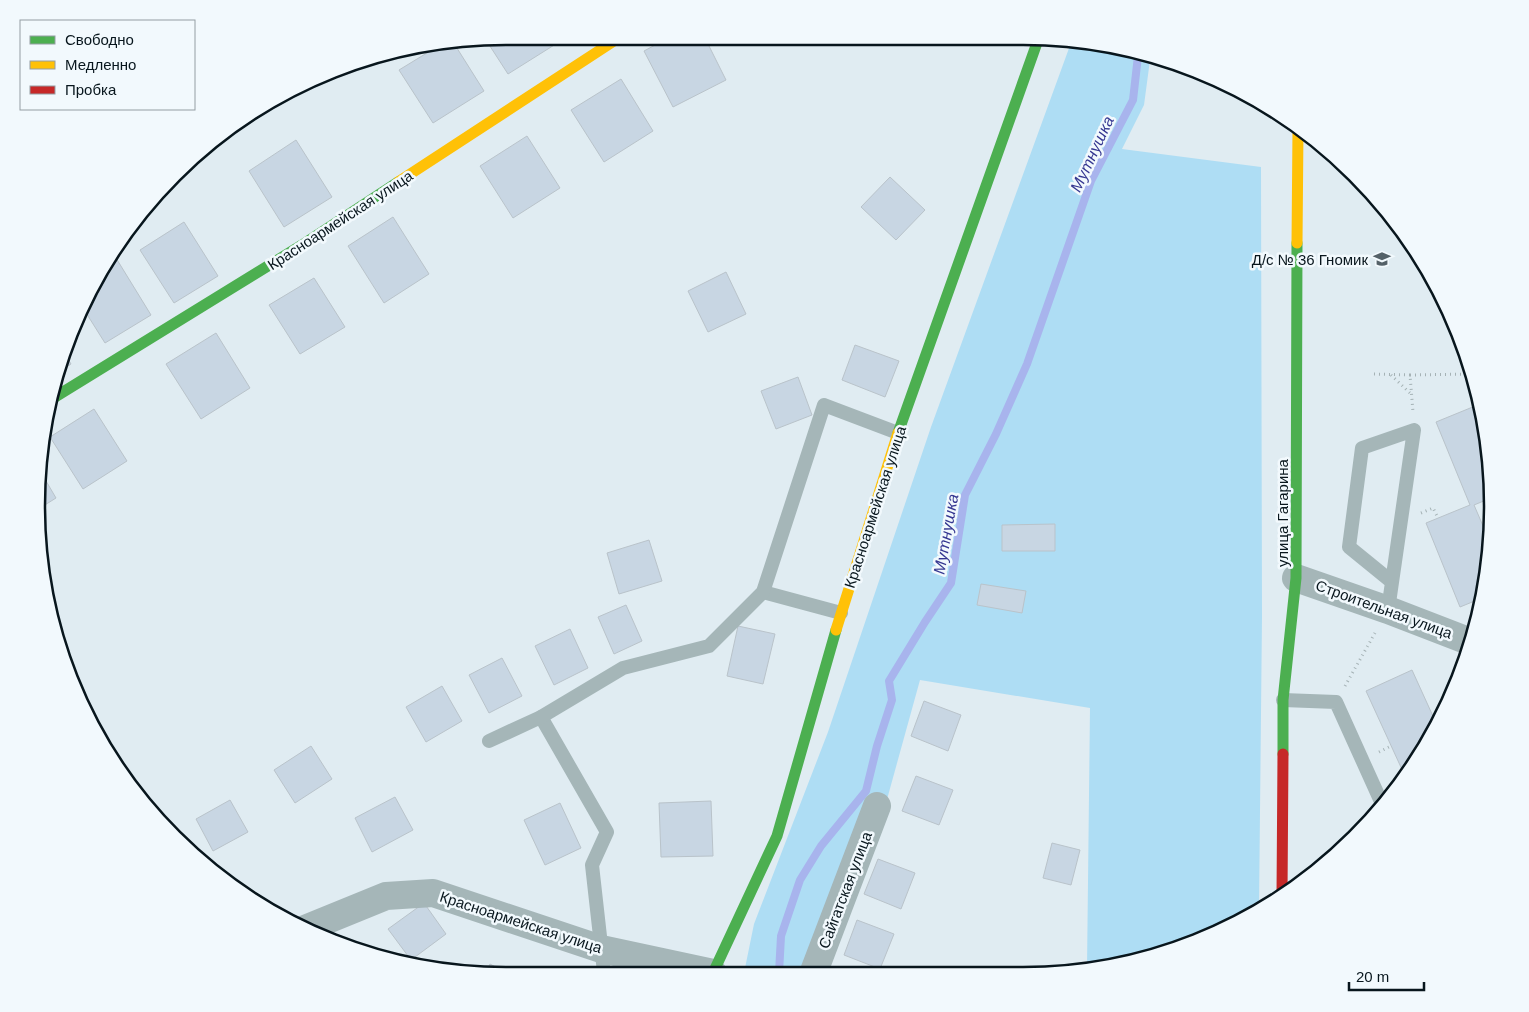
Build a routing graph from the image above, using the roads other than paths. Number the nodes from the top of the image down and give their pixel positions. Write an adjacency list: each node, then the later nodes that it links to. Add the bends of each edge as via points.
1 (608, 45): 4 (street, Красноармейская улица, via 302,245)
2 (1036, 45): 5 (street, Красноармейская улица)
3 (1298, 136): 6 (street, улица Гагарина)
4 (59, 395)
5 (898, 433): 8 (lane, via 824,405); 10 (street, Красноармейская улица)
6 (1296, 578): 9 (street, Строительная улица); 12 (street, улица Гагарина)
7 (1392, 582): 7 (lane, via 1414,430 1362,448 1349,547); 9 (lane)
8 (763, 592): 10 (lane); 13 (lane, via 709,646 624,668)
9 (1388, 610): 11 (street, Строительная улица)
10 (841, 613): 21 (street, Красноармейская улица, via 777,836)
11 (1464, 639)
12 (1283, 700): 15 (lane, via 1336,702); 17 (street, улица Гагарина)
13 (541, 716): 14 (lane); 19 (lane, via 607,832 592,865)
14 (489, 741)
15 (1380, 798)
16 (877, 806): 22 (street, Сайгатская улица)
17 (1282, 887)
18 (314, 925): 19 (street, Красноармейская улица, via 386,896 434,892)
19 (602, 961): 20 (street, Красноармейская улица)
20 (658, 967)
21 (716, 967)
22 (816, 967)

